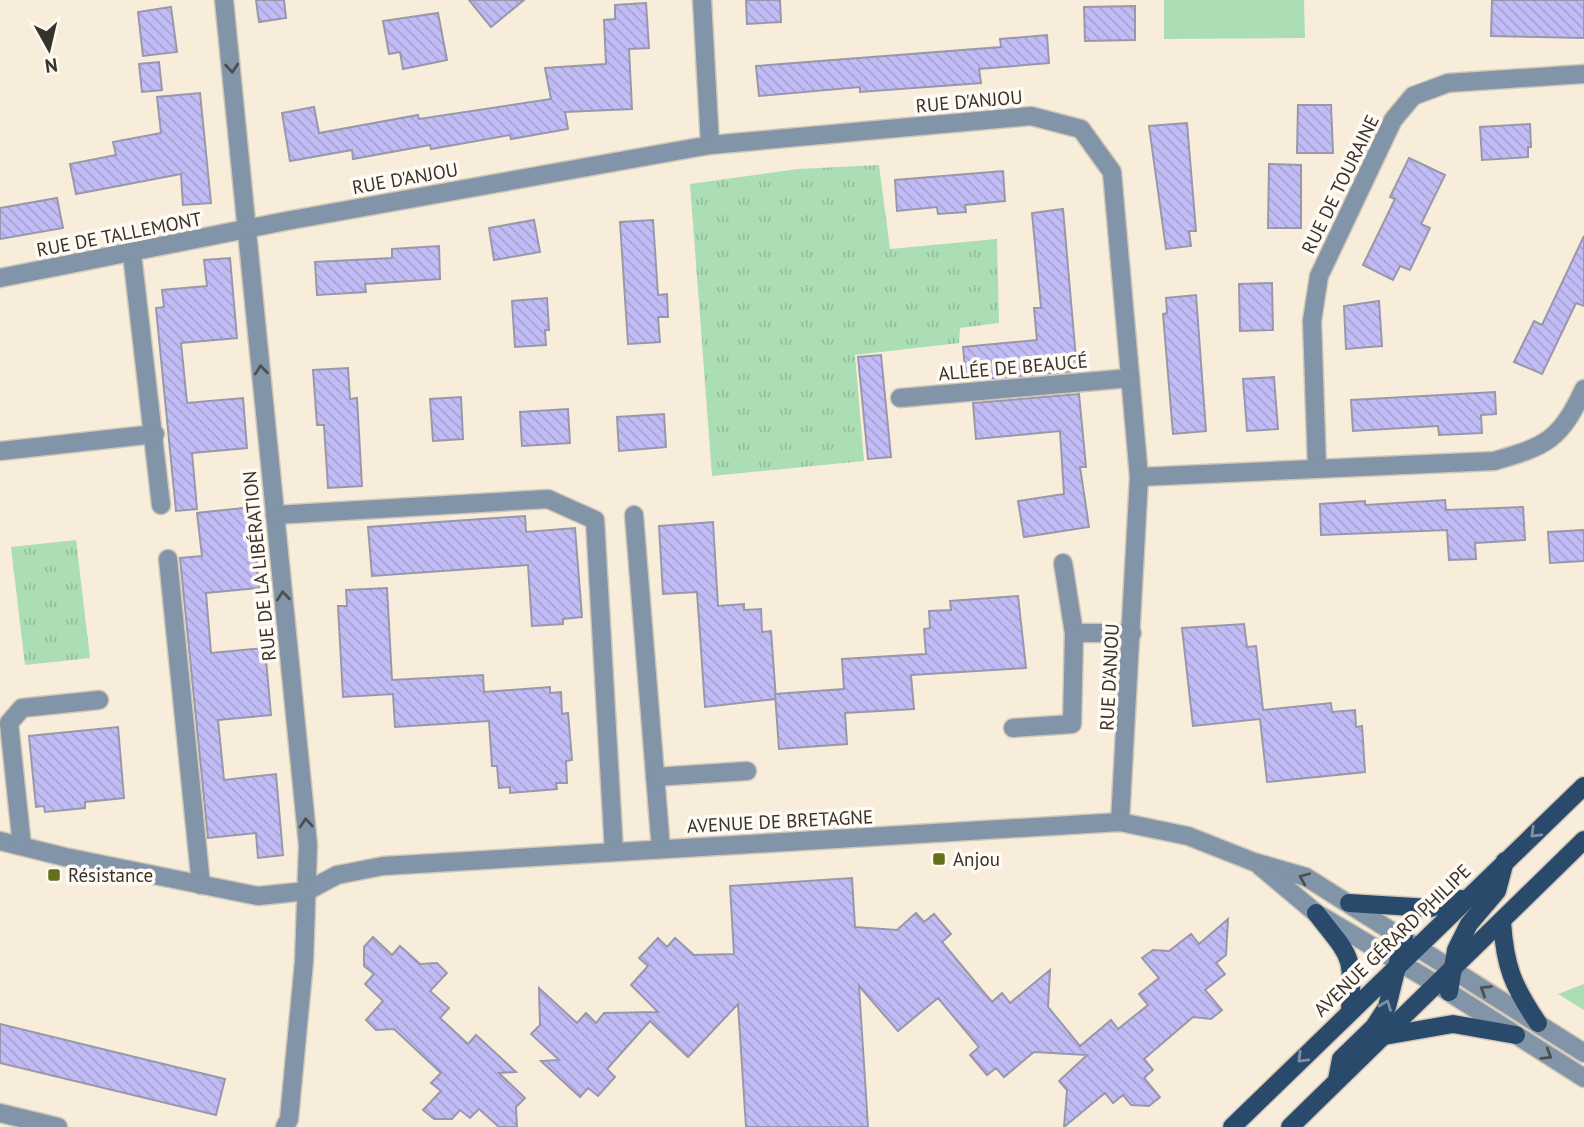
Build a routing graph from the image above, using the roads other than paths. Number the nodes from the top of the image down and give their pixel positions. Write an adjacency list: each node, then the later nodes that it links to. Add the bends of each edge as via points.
1 (224, 0): 5 (street, RUE DE LA LIBÉRATION, one-way to 5)
2 (702, 0): 4 (street)
3 (1584, 74): 13 (street, RUE DE TOURAINE, via 1448,83 1413,96 1393,120 1319,276 1312,321)
4 (710, 145): 5 (street, RUE D'ANJOU); 8 (street, RUE D'ANJOU, via 1031,116 1081,130 1112,172)
5 (246, 229): 6 (street, RUE DE TALLEMONT); 16 (street, RUE DE LA LIBÉRATION, one-way to 5)
6 (132, 254): 7 (street, RUE DE TALLEMONT); 11 (street)
7 (0, 278)
8 (1130, 378): 10 (street, ALLÉE DE BEAUCÉ); 14 (street, RUE D'ANJOU)
9 (1584, 389): 13 (street, via 1568,422 1536,449 1494,461)
10 (900, 398)
11 (155, 434): 12 (street); 15 (street)
12 (0, 451)
13 (1317, 468): 14 (street)
14 (1139, 477): 21 (street, RUE D'ANJOU)
15 (161, 505)
16 (275, 515): 32 (street, via 548,499 595,520); 36 (street, RUE DE LA LIBÉRATION, one-way to 16, via 305,813)
17 (634, 515): 25 (street)
18 (168, 559): 35 (street)
19 (1063, 562): 20 (street)
20 (1074, 633): 21 (street); 23 (street, via 1072,723)
21 (1132, 633): 27 (street, RUE D'ANJOU)
22 (99, 700): 30 (street, via 22,708 9,723)
23 (1013, 728)
24 (747, 771): 25 (street)
25 (655, 776): 31 (street)
26 (1584, 786): 33 (main road, AVENUE GÉRARD PHILIPE, one-way to 33)
27 (1120, 822): 31 (street, AVENUE DE BRETAGNE); 34 (street, AVENUE DE BRETAGNE, via 1188,836)
28 (1584, 840): 40 (main road)
29 (0, 841): 30 (street)
30 (22, 846): 35 (street)
31 (661, 849): 32 (street, AVENUE DE BRETAGNE)
32 (614, 852): 36 (street, AVENUE DE BRETAGNE, via 383,866 337,874)
33 (1505, 861): 37 (main road, AVENUE GÉRARD PHILIPE); 43 (main road, via 1497,891 1469,924)
34 (1254, 862): 38 (street, AVENUE DE BRETAGNE, one-way to 34, via 1306,877); 39 (street, AVENUE DE BRETAGNE)
35 (201, 885): 36 (street, via 258,896)
36 (307, 891): 54 (street, RUE DE LA LIBÉRATION, via 304,962)
37 (1468, 896): 38 (main road, via 1430,908); 41 (main road, AVENUE GÉRARD PHILIPE)
38 (1349, 903): 41 (street, AVENUE DE BRETAGNE)
39 (1316, 913): 42 (street, AVENUE DE BRETAGNE); 45 (main road, via 1349,955 1353,968)
40 (1502, 922): 43 (main road); 46 (main road, via 1507,969)
41 (1410, 942): 42 (main road, AVENUE GÉRARD PHILIPE); 43 (street, AVENUE DE BRETAGNE)
42 (1400, 962): 44 (street, AVENUE DE BRETAGNE); 45 (main road, AVENUE GÉRARD PHILIPE); 51 (main road, one-way to 42, via 1341,1059 1381,1018)
43 (1451, 969): 44 (main road); 46 (street, AVENUE DE BRETAGNE, one-way to 43)
44 (1442, 988): 47 (street, AVENUE DE BRETAGNE); 48 (main road)
45 (1350, 1010): 55 (main road, AVENUE GÉRARD PHILIPE, one-way to 55)
46 (1538, 1023): 49 (street, AVENUE DE BRETAGNE)
47 (1516, 1035): 48 (main road, via 1453,1024); 50 (street, AVENUE DE BRETAGNE, one-way to 50)
48 (1384, 1036): 51 (main road)
49 (1584, 1053)
50 (1584, 1078)
51 (1337, 1080): 56 (main road)
52 (0, 1113): 53 (street)
53 (58, 1127)
54 (285, 1127)
55 (1232, 1127)
56 (1290, 1127)

